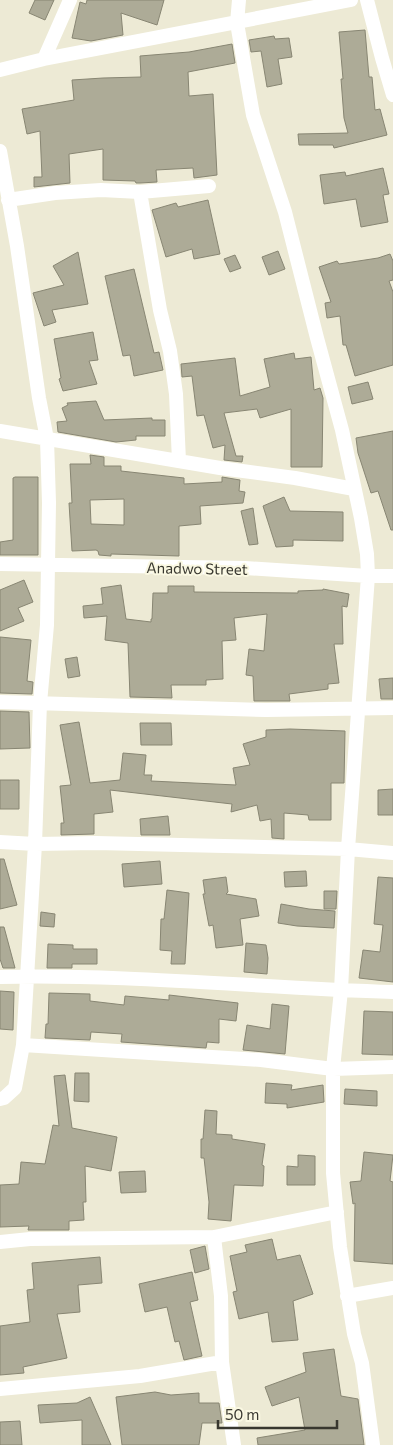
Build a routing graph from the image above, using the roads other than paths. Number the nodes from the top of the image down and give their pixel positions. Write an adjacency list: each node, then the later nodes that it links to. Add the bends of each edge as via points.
1 (70, 0): 6 (street)
2 (239, 0): 5 (street)
3 (351, 0): 5 (street)
4 (368, 0): 8 (street)
5 (237, 23): 6 (street); 16 (street, via 253,115 285,212)
6 (44, 59): 7 (street)
7 (0, 70)
8 (393, 95)
9 (0, 151): 12 (street)
10 (209, 186): 11 (street)
11 (140, 192): 12 (street, via 100,190); 15 (street, via 176,394)
12 (8, 200): 14 (street)
13 (0, 431): 14 (street)
14 (47, 439): 15 (street); 18 (street)
15 (179, 461): 16 (street)
16 (354, 488): 19 (street)
17 (0, 564): 18 (street, Anadwo Street)
18 (47, 565): 19 (street, Anadwo Street, via 245,568); 22 (street)
19 (368, 576): 20 (street, Anadwo Street); 23 (street)
20 (393, 576)
21 (0, 702): 22 (street)
22 (40, 703): 23 (street, via 257,710); 26 (street)
23 (358, 708): 24 (street); 27 (street)
24 (393, 708)
25 (0, 842): 26 (street)
26 (35, 844): 27 (street, via 96,842); 30 (street)
27 (348, 849): 28 (street); 31 (street)
28 (393, 853)
29 (0, 976): 30 (street)
30 (26, 976): 31 (street, via 104,976); 33 (street)
31 (341, 990): 32 (street); 35 (street)
32 (393, 992)
33 (23, 1045): 35 (street, via 261,1060); 36 (street, via 15,1088)
34 (393, 1067): 35 (street)
35 (333, 1069): 37 (street, via 333,1173)
36 (0, 1099)
37 (337, 1212): 38 (street); 41 (street)
38 (214, 1237): 39 (street); 42 (street, via 221,1296)
39 (0, 1242)
40 (393, 1288): 41 (street)
41 (348, 1296): 45 (street, via 362,1363)
42 (222, 1362): 43 (street, via 140,1376); 44 (street)
43 (0, 1389)
44 (234, 1445)
45 (373, 1445)

